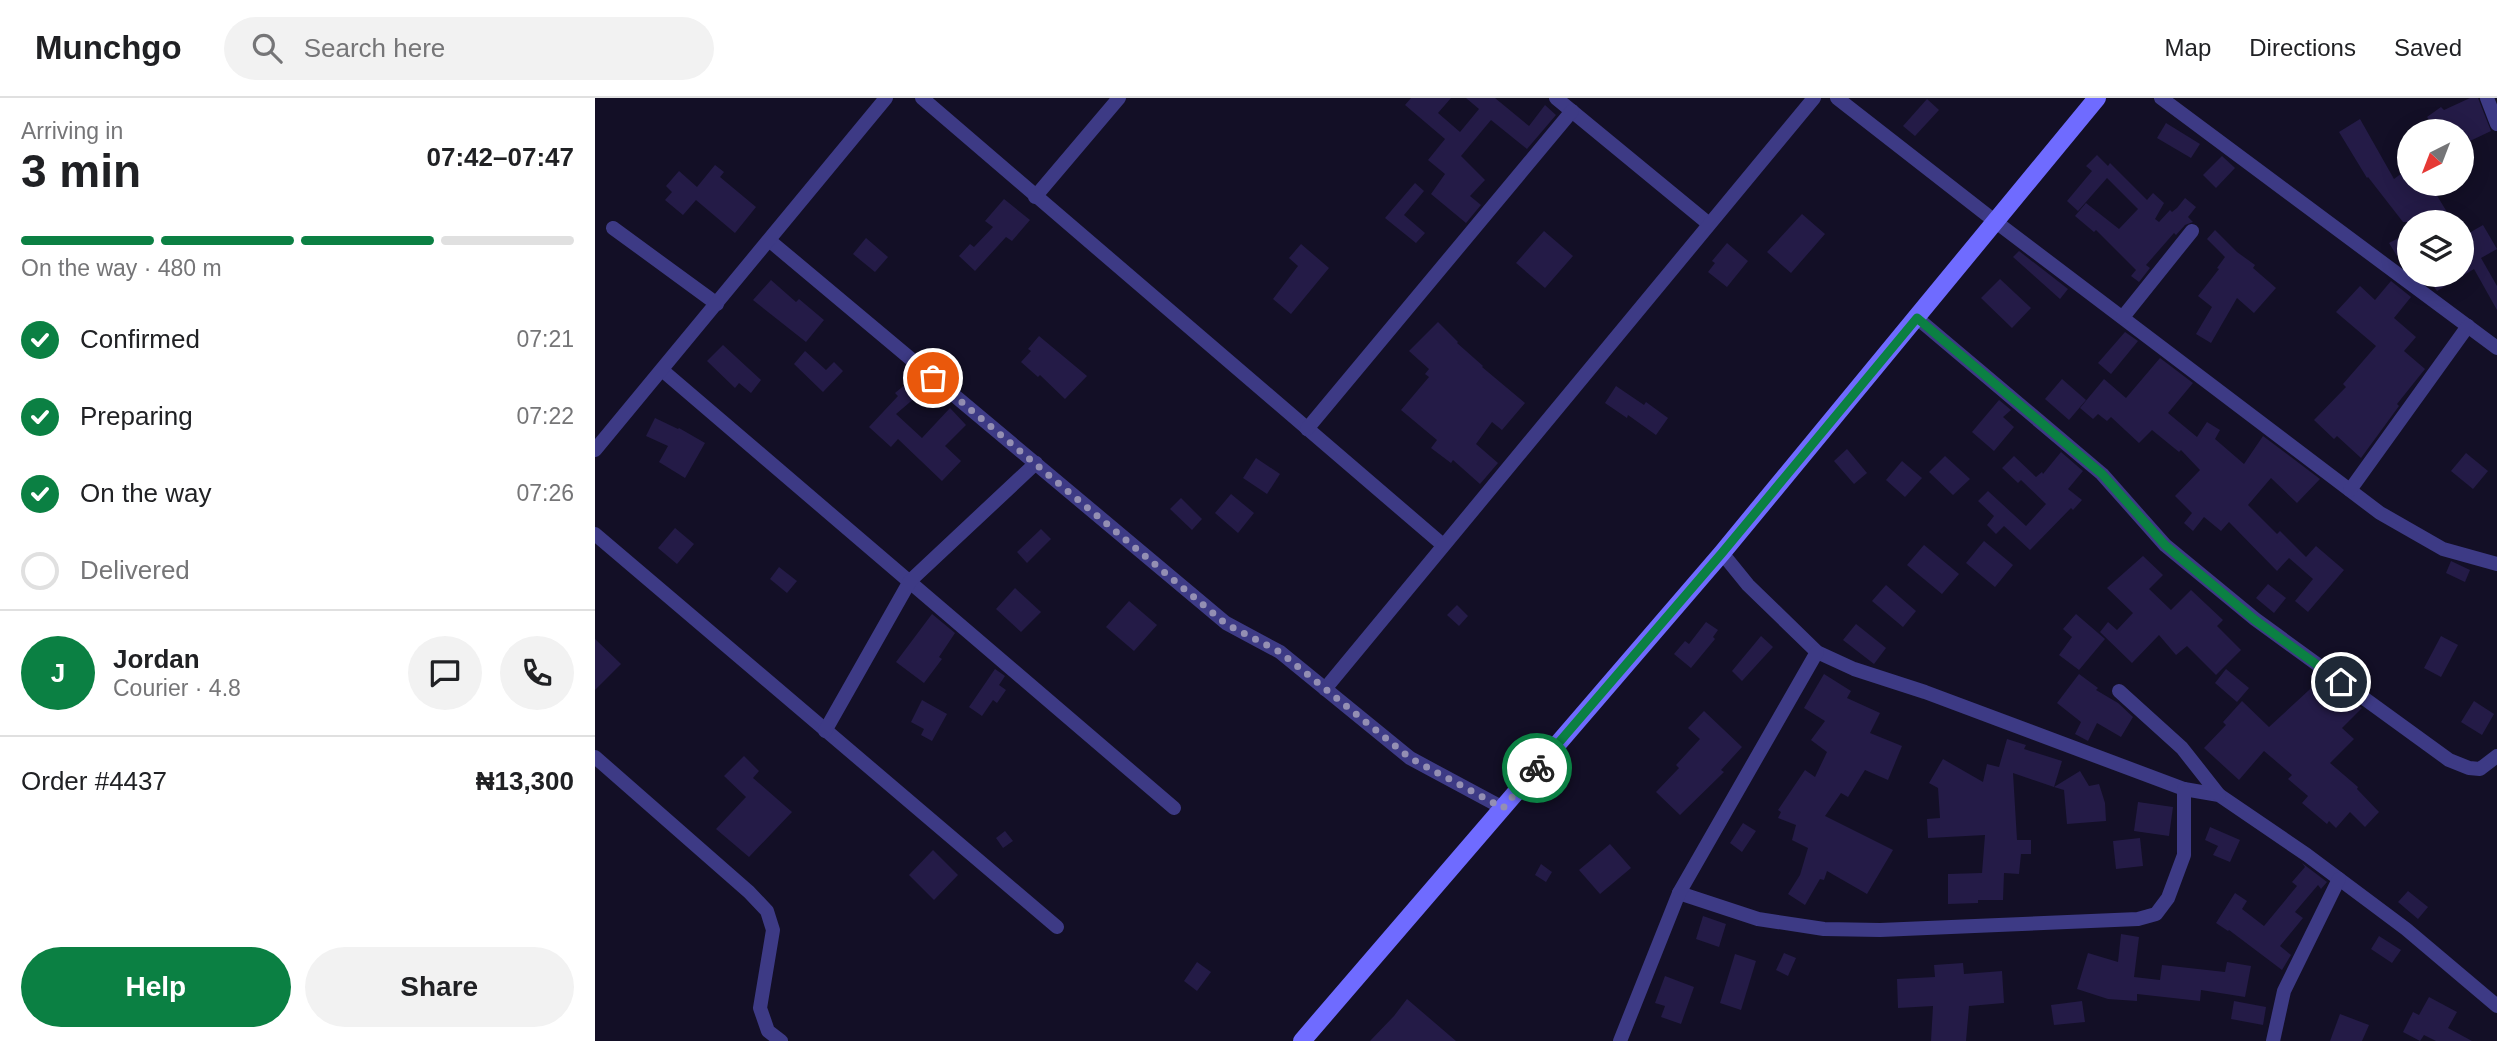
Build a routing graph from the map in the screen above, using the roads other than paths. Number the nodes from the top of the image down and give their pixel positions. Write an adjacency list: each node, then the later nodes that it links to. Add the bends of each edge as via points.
1 (886, 98): 17 (street)
2 (922, 98): 12 (street)
3 (1119, 98): 12 (street)
4 (1556, 98): 10 (street)
5 (1814, 98): 14 (street)
6 (1837, 98): 13 (street)
7 (2097, 98): 13 (street)
8 (2161, 98): 21 (street)
9 (2487, 98): 11 (street)
10 (1572, 111): 14 (street); 24 (street)
11 (2497, 124)
12 (1035, 197): 24 (street)
13 (1996, 222): 19 (street); 20 (street)
14 (1709, 224): 29 (street)
15 (613, 228): 18 (street)
16 (2192, 231): 19 (street)
17 (770, 241): 18 (street); 26 (street)
18 (717, 304): 23 (street)
19 (2123, 317): 27 (street)
20 (1917, 318): 30 (street); 37 (street, via 2102,474 2165,545 2255,620 2449,760 2480,769)
21 (2468, 326): 22 (street); 27 (street)
22 (2497, 348)
23 (662, 370): 25 (street); 32 (street)
24 (1307, 429): 29 (street)
25 (595, 450)
26 (1036, 463): 32 (street); 34 (street, via 1226,624 1280,652)
27 (2350, 490): 31 (street, via 2443,549)
28 (595, 534): 36 (street)
29 (1443, 545): 34 (street)
30 (1722, 553): 33 (street); 42 (street)
31 (2497, 564)
32 (910, 582): 36 (street); 41 (street)
33 (1817, 652): 39 (street); 44 (street)
34 (1325, 688): 42 (street, via 1410,758)
35 (2119, 691): 40 (street, via 2182,748)
36 (825, 730): 45 (street)
37 (2497, 756)
38 (595, 757): 47 (street, via 767,911 773,930 760,1008 768,1031)
39 (2184, 789): 40 (street); 44 (street, via 2184,855 2168,898 2156,914 2138,919 1823,929 1758,919)
40 (2219, 795): 43 (street)
41 (1174, 808)
42 (1503, 808): 48 (street)
43 (2339, 879): 46 (street); 50 (street, via 2284,991)
44 (1679, 893): 49 (street)
45 (1057, 927)
46 (2497, 1006)
47 (781, 1041)
48 (1302, 1041)
49 (1620, 1041)
50 (2273, 1041)

